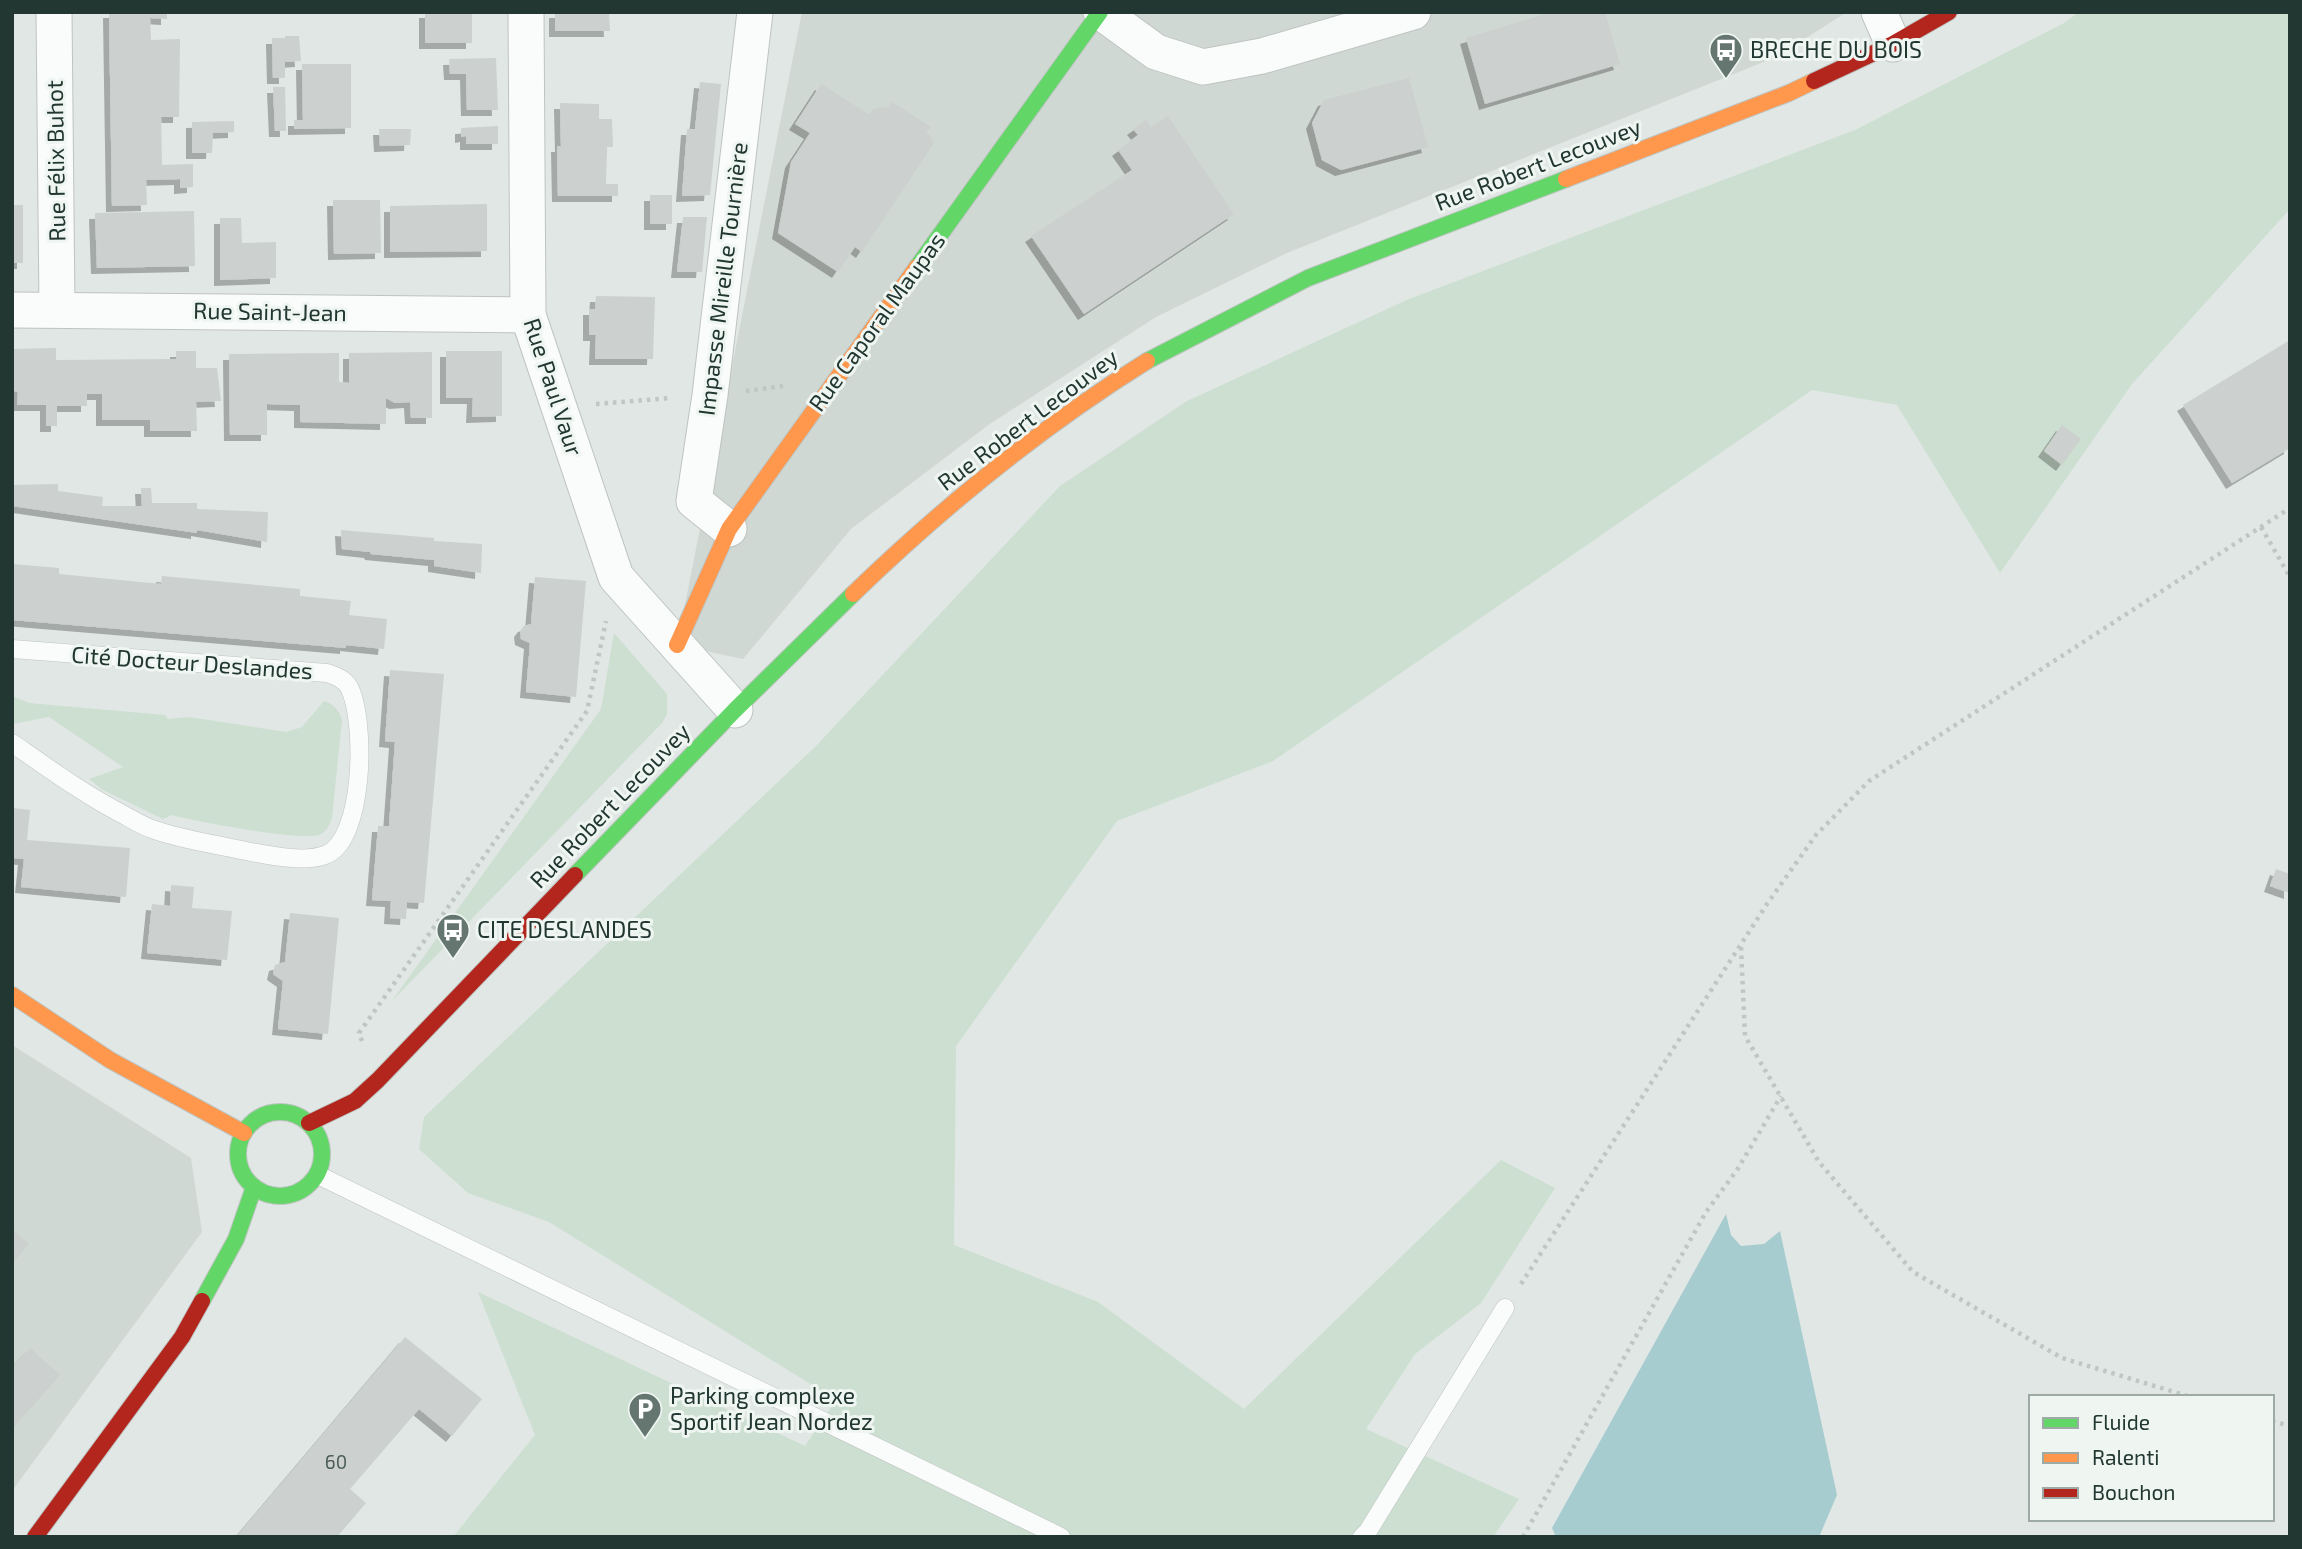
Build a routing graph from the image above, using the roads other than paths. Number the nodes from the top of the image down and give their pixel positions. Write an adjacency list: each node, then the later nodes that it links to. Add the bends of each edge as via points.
1 (54, 12): 9 (street, Rue Félix Buhot)
2 (526, 12): 11 (street, Rue Paul Vaur)
3 (755, 12): 12 (street, Impasse Mireille Tournière, via 694,501)
4 (1100, 12): 5 (street, Rue Caporal Maupas, via 1156,52 1203,67 1262,56); 12 (street, Rue Caporal Maupas)
5 (1413, 12)
6 (1879, 12): 8 (street)
7 (1949, 12): 8 (street, Rue Robert Lecouvey)
8 (1893, 44): 15 (street, Rue Robert Lecouvey, via 1788,93 1308,278 1146,362 988,473 882,566)
9 (57, 309): 10 (street, Rue Saint-Jean); 11 (street, Rue Saint-Jean)
10 (12, 310)
11 (528, 315): 13 (street, Rue Paul Vaur, via 616,577)
12 (729, 529): 13 (street, Rue Caporal Maupas)
13 (677, 645): 15 (street, Rue Paul Vaur)
14 (12, 649): 16 (lane, Cité Docteur Deslandes, via 338,676 353,697 358,729 355,807 341,845 325,855 268,855 152,829 102,804)
15 (735, 710): 18 (street, Rue Robert Lecouvey, via 378,1080 355,1101)
16 (12, 743)
17 (12, 995): 19 (street, via 110,1060)
18 (309, 1123): 19 (street, via 297,1115 269,1113); 20 (street, via 323,1147)
19 (244, 1133): 21 (street, via 239,1142 240,1169)
20 (318, 1174): 21 (street, via 309,1186 284,1197); 24 (lane)
21 (254, 1187): 23 (street, via 236,1239 183,1337)
22 (1505, 1308): 25 (lane)
23 (35, 1537)
24 (1061, 1537)
25 (1362, 1537)

